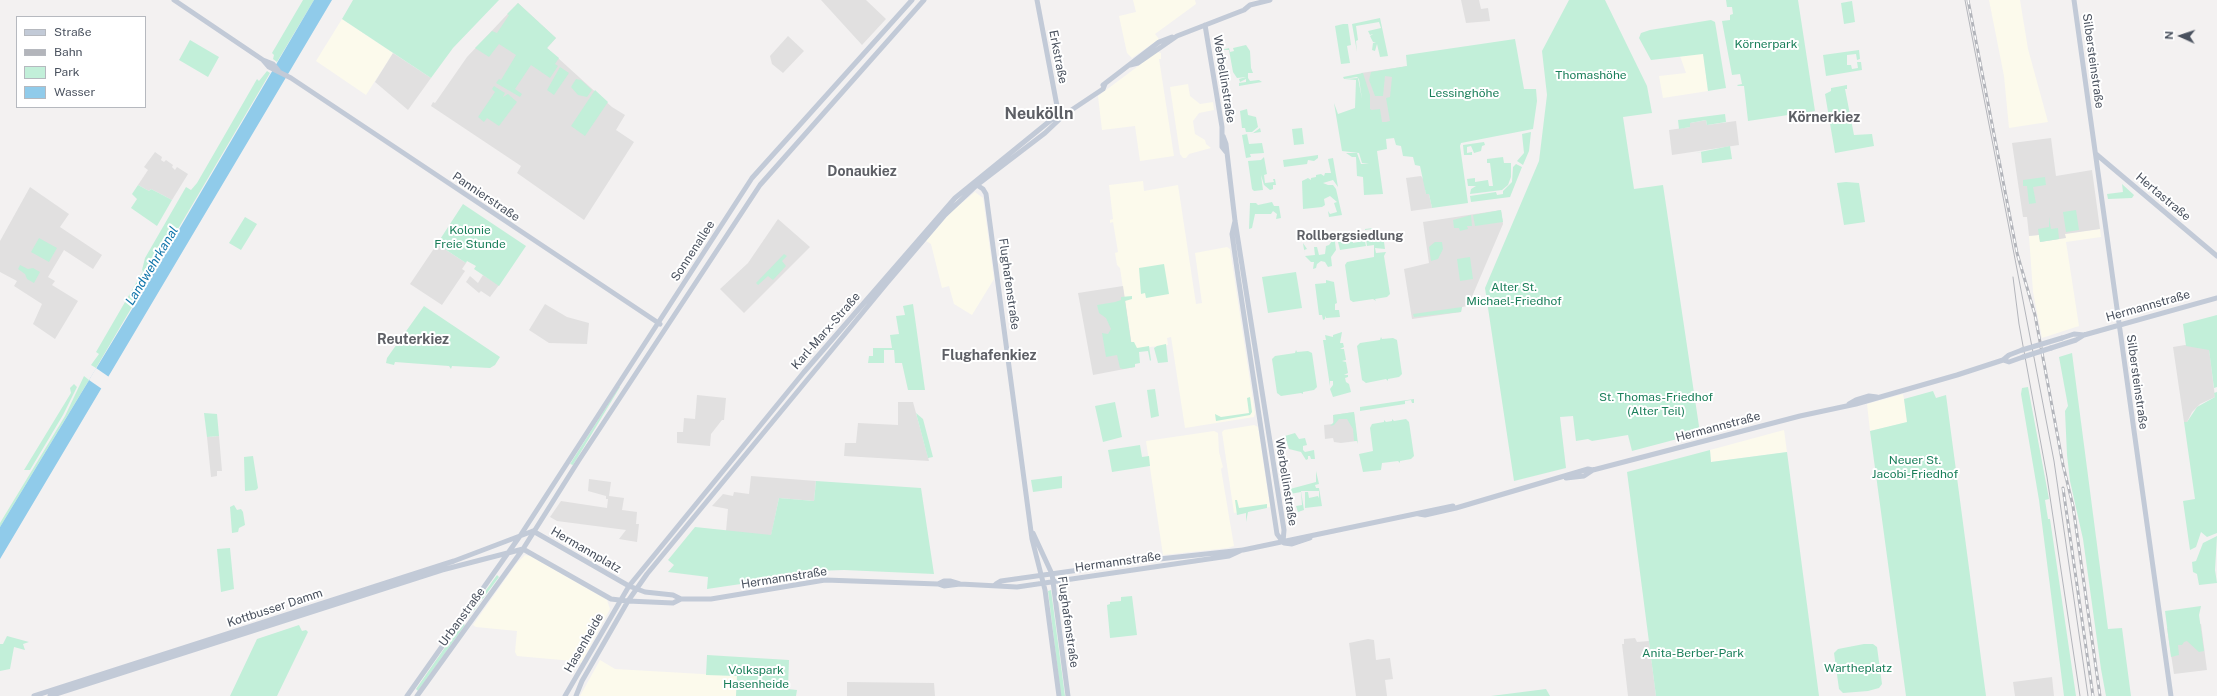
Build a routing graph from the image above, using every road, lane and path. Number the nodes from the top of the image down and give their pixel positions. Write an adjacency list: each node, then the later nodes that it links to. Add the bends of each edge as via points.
1 (174, 0): 23 (main road, Pannierstraße)
2 (912, 0): 19 (main road, Sonnenallee, via 756,174)
3 (924, 0): 20 (main road, Sonnenallee, via 766,177)
4 (1037, 0): 8 (main road, Erkstraße, via 1057,106)
5 (1270, 0): 7 (main road, Karl-Marx-Straße)
6 (2074, 0): 9 (main road, Silbersteinstraße)
7 (1205, 25): 8 (main road, Karl-Marx-Straße, via 1162,40); 13 (main road, Werbellinstraße)
8 (1064, 115): 10 (main road, Karl-Marx-Straße, via 1051,120); 11 (main road, Karl-Marx-Straße, via 1050,129)
9 (2096, 154): 16 (main road, Hertastraße); 24 (main road, Silbersteinstraße)
10 (980, 176): 11 (main road); 12 (main road, Karl-Marx-Straße)
11 (977, 185): 12 (main road); 17 (main road, Karl-Marx-Straße, via 950,210); 35 (main road, Flughafenstraße, via 986,194)
12 (966, 188): 17 (main road, Karl-Marx-Straße)
13 (1235, 221): 14 (main road, Werbellinstraße); 15 (main road, Werbellinstraße)
14 (1240, 243): 15 (main road); 21 (main road, Werbellinstraße)
15 (1234, 244): 22 (main road, Werbellinstraße)
16 (2217, 256)
17 (885, 283): 50 (main road, Karl-Marx-Straße, via 804,372); 51 (main road, Karl-Marx-Straße)
18 (2217, 298): 24 (main road, Hermannstraße)
19 (667, 307): 20 (main road); 23 (main road, Sonnenallee)
20 (675, 313): 25 (main road, Sonnenallee)
21 (1251, 320): 22 (main road); 28 (main road, Werbellinstraße)
22 (1245, 321): 27 (main road, Werbellinstraße)
23 (658, 323): 25 (main road, Pannierstraße); 36 (main road, Sonnenallee)
24 (2119, 325): 26 (main road, Hermannstraße); 64 (main road, Silbersteinstraße)
25 (665, 328): 34 (main road, Sonnenallee)
26 (2084, 335): 29 (main road, Hermannstraße, bridge, via 2009,362); 29 (main road, Hermannstraße, bridge, via 2074,334 2009,354)
27 (1250, 354): 28 (main road); 30 (main road, Werbellinstraße)
28 (1256, 354): 31 (main road, Werbellinstraße)
29 (2002, 360): 37 (main road, Hermannstraße, via 1856,404 1588,469 1425,515 1419,514)
30 (1260, 420): 31 (main road); 33 (main road, Werbellinstraße)
31 (1266, 420): 32 (main road, Werbellinstraße)
32 (1280, 511): 33 (main road); 37 (main road, Werbellinstraße)
33 (1274, 512): 37 (main road, Werbellinstraße, via 1278,534)
34 (533, 531): 36 (main road, Hermannplatz); 38 (main road, Hermannplatz); 50 (main road, Hermannplatz)
35 (1032, 532): 44 (main road, Flughafenstraße); 46 (main road, Flughafenstraße)
36 (520, 536): 38 (main road); 39 (main road, Kottbusser Damm); 41 (main road)
37 (1283, 542): 40 (main road, Hermannstraße)
38 (523, 548): 41 (main road); 45 (main road, Urbanstraße); 53 (main road, via 610,599)
39 (485, 550): 42 (main road); 56 (main road, Kottbusser Damm)
40 (1243, 550): 44 (main road, Hermannstraße); 47 (main road, Hermannstraße, via 1229,556)
41 (510, 551): 42 (main road, Kottbusser Damm); 43 (main road, Urbanstraße)
42 (487, 556): 57 (main road, Kottbusser Damm)
43 (496, 570): 45 (main road); 55 (main road, Urbanstraße)
44 (1052, 574): 46 (main road, Hermannstraße); 47 (main road, Flughafenstraße)
45 (504, 575): 59 (main road, Urbanstraße)
46 (1041, 575): 48 (main road, Flughafenstraße); 49 (main road, Hermannstraße)
47 (1053, 582): 48 (main road, Hermannstraße); 63 (main road, Flughafenstraße)
48 (1044, 583): 49 (main road, Hermannstraße, via 1017,587); 62 (main road, Flughafenstraße)
49 (996, 584): 52 (main road, Hermannstraße, via 949,586 825,580 711,599)
50 (629, 586): 51 (main road, Hermannplatz); 53 (main road, Hermannplatz)
51 (636, 589): 52 (main road, Hermannstraße, via 673,595); 54 (main road)
52 (681, 599): 54 (main road, Hermannstraße, via 673,603)
53 (619, 601): 54 (main road); 60 (main road, Hasenheide)
54 (628, 601): 61 (main road, Hasenheide)
55 (411, 690): 58 (main road, Urbanstraße); 59 (main road)
56 (34, 696)
57 (50, 696)
58 (407, 696)
59 (418, 696)
60 (565, 696)
61 (576, 696)
62 (1059, 696)
63 (1068, 696)
64 (2171, 696)

